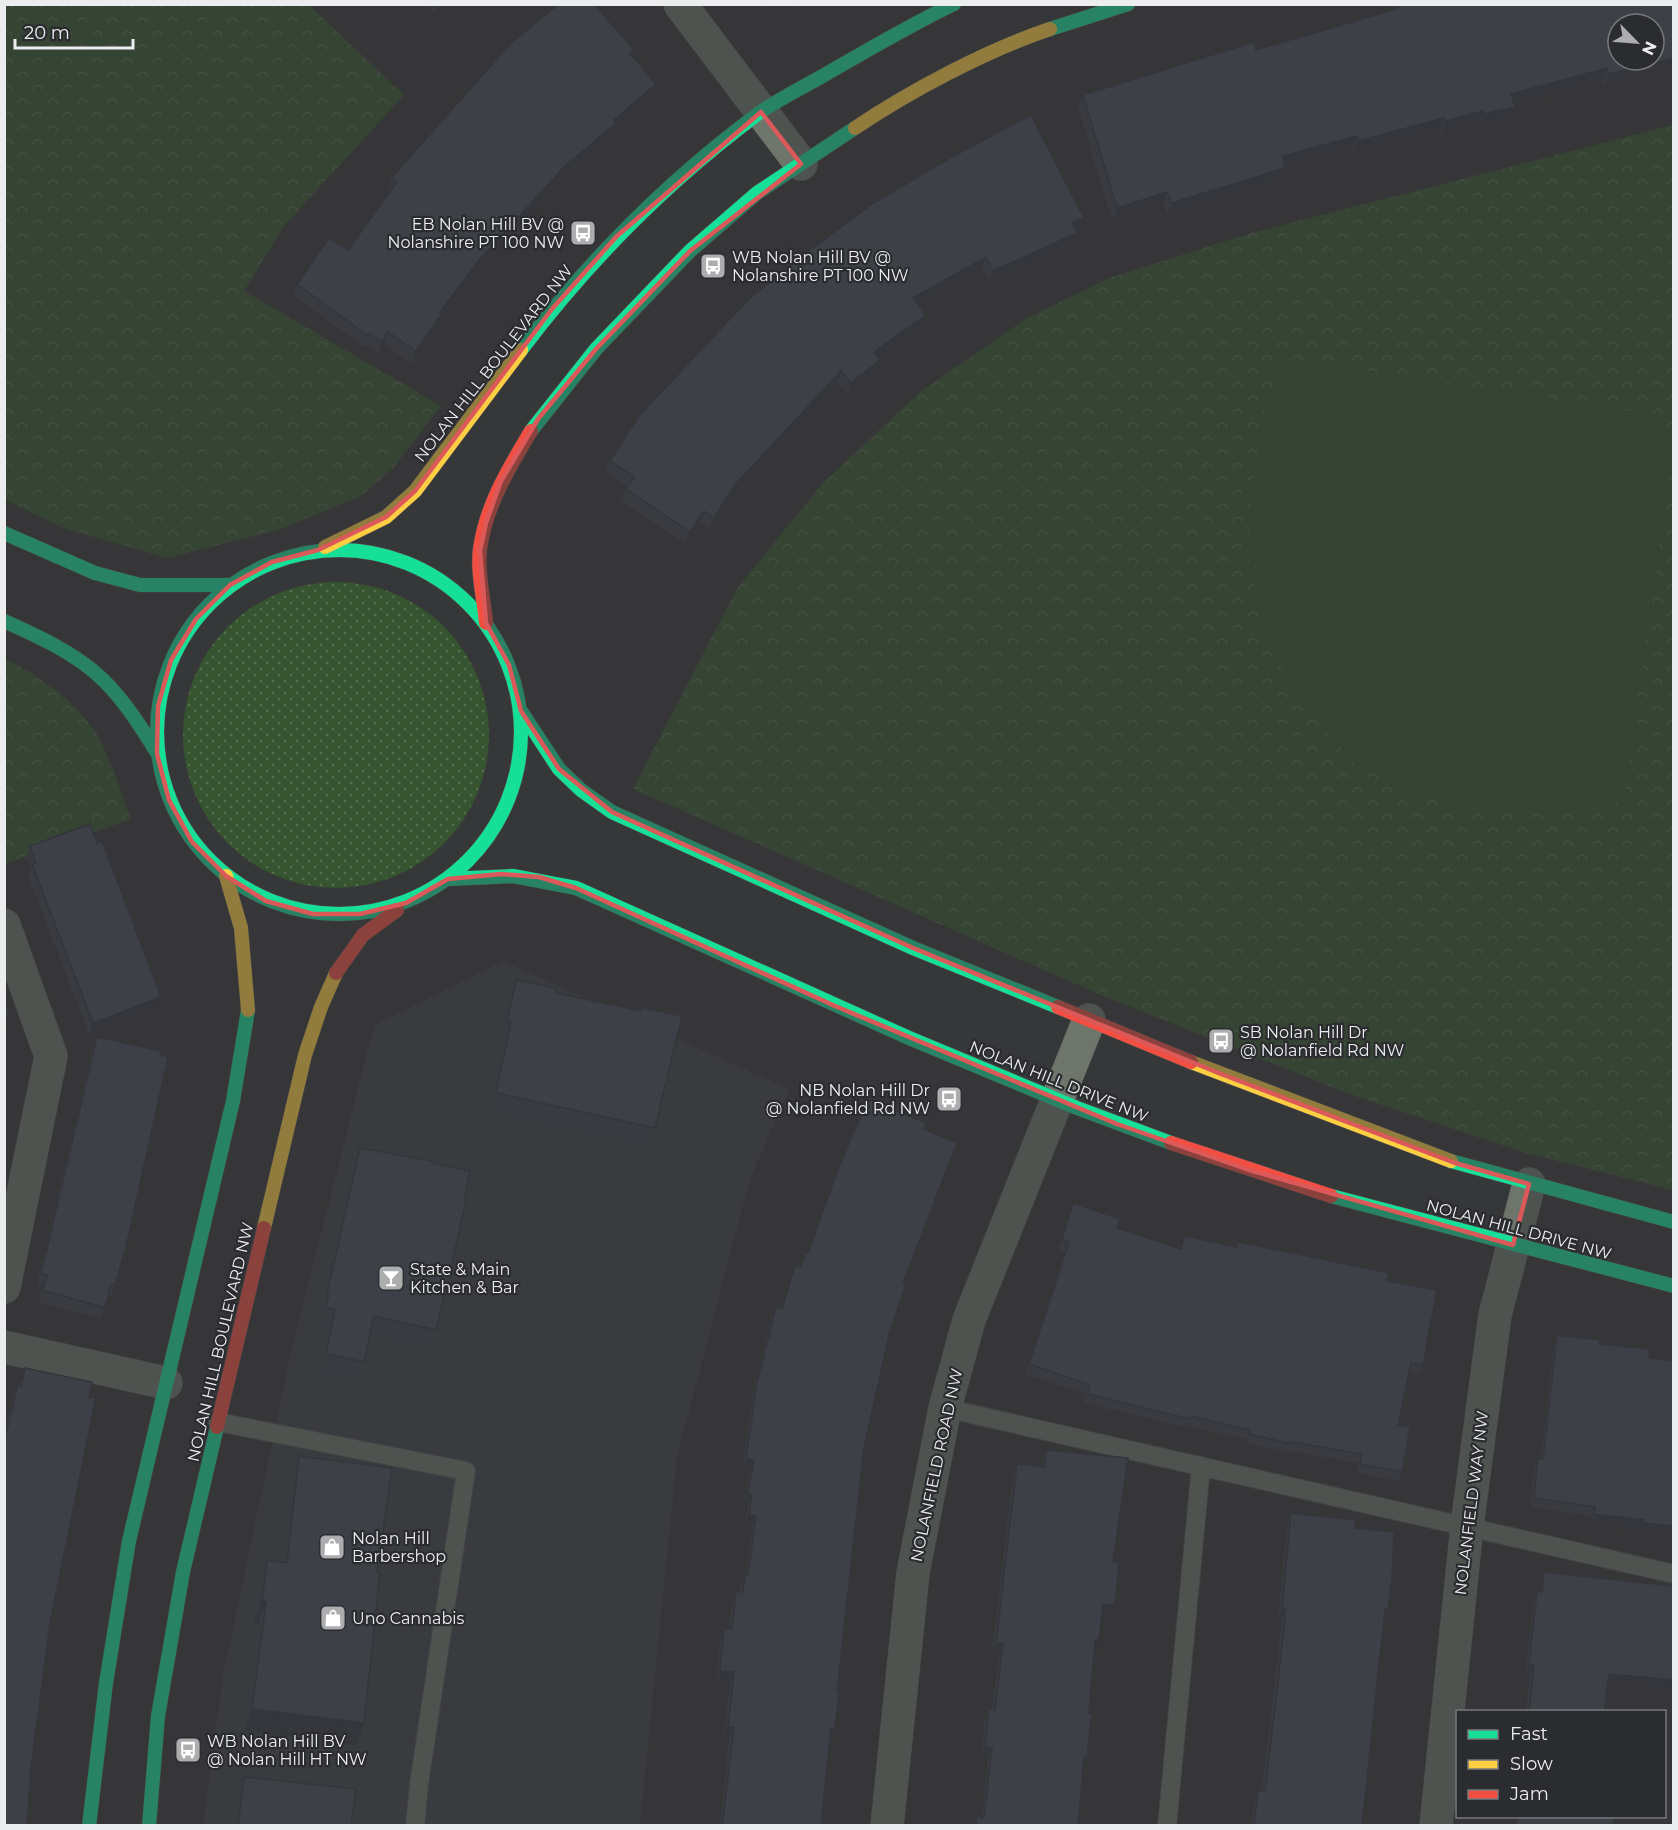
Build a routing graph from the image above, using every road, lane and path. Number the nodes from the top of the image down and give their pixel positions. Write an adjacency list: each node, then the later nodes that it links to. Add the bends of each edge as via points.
1 (680, 4): 4 (street)
2 (954, 4): 4 (street, NOLAN HILL BOULEVARD NW)
3 (1128, 4): 5 (street, via 1026,37 940,79 862,123)
4 (761, 112): 5 (street); 7 (street, NOLAN HILL BOULEVARD NW, via 689,170 617,236 552,309 415,491 386,518)
5 (801, 164): 10 (street, via 757,193 690,251 596,349 538,419 501,480 486,523 480,551)
6 (4, 533): 8 (street, via 95,573 140,585)
7 (318, 550): 8 (street, via 272,562); 10 (street, via 366,551 412,564 453,588)
8 (230, 585): 12 (street, via 196,619 171,660 158,706)
9 (4, 621): 12 (street, via 50,641 111,684)
10 (486, 623): 11 (street, via 509,665)
11 (521, 711): 14 (street, via 520,759 507,805 483,846); 17 (street, via 559,770 612,812 913,948)
12 (157, 754): 13 (street, via 169,800 192,842)
13 (226, 876): 15 (street, via 267,901 313,914 360,914); 25 (street, via 241,928 248,1020 233,1101)
14 (448, 879): 15 (street); 18 (street, NOLAN HILL DRIVE NW, via 501,874 539,877 576,888 835,1006)
15 (406, 903): 27 (street, NOLAN HILL BOULEVARD NW, via 364,934 339,965 320,1006)
16 (4, 925): 23 (street, via 51,1056)
17 (1089, 1020): 18 (street, NOLANFIELD ROAD NW); 19 (street, via 1455,1163)
18 (1056, 1098): 21 (street, NOLAN HILL DRIVE NW, via 1117,1124 1249,1170); 26 (street, NOLANFIELD ROAD NW, via 969,1320)
19 (1529, 1184): 20 (street); 21 (street, NOLANFIELD WAY NW)
20 (1674, 1222)
21 (1513, 1245): 22 (street, NOLAN HILL DRIVE NW); 29 (street, NOLANFIELD WAY NW, via 1495,1315)
22 (1674, 1286)
23 (4, 1287)
24 (4, 1347): 25 (street)
25 (166, 1383): 31 (street, via 129,1541 106,1683)
26 (945, 1408): 28 (lane); 34 (street, NOLANFIELD ROAD NW, via 913,1573)
27 (218, 1422): 32 (street, NOLAN HILL BOULEVARD NW, via 183,1572 164,1683); 33 (lane, via 466,1471)
28 (1201, 1466): 29 (lane); 35 (lane)
29 (1467, 1526): 30 (lane); 36 (street, NOLANFIELD WAY NW)
30 (1674, 1574)
31 (89, 1826)
32 (148, 1826)
33 (415, 1826)
34 (887, 1826)
35 (1167, 1826)
36 (1436, 1826)

